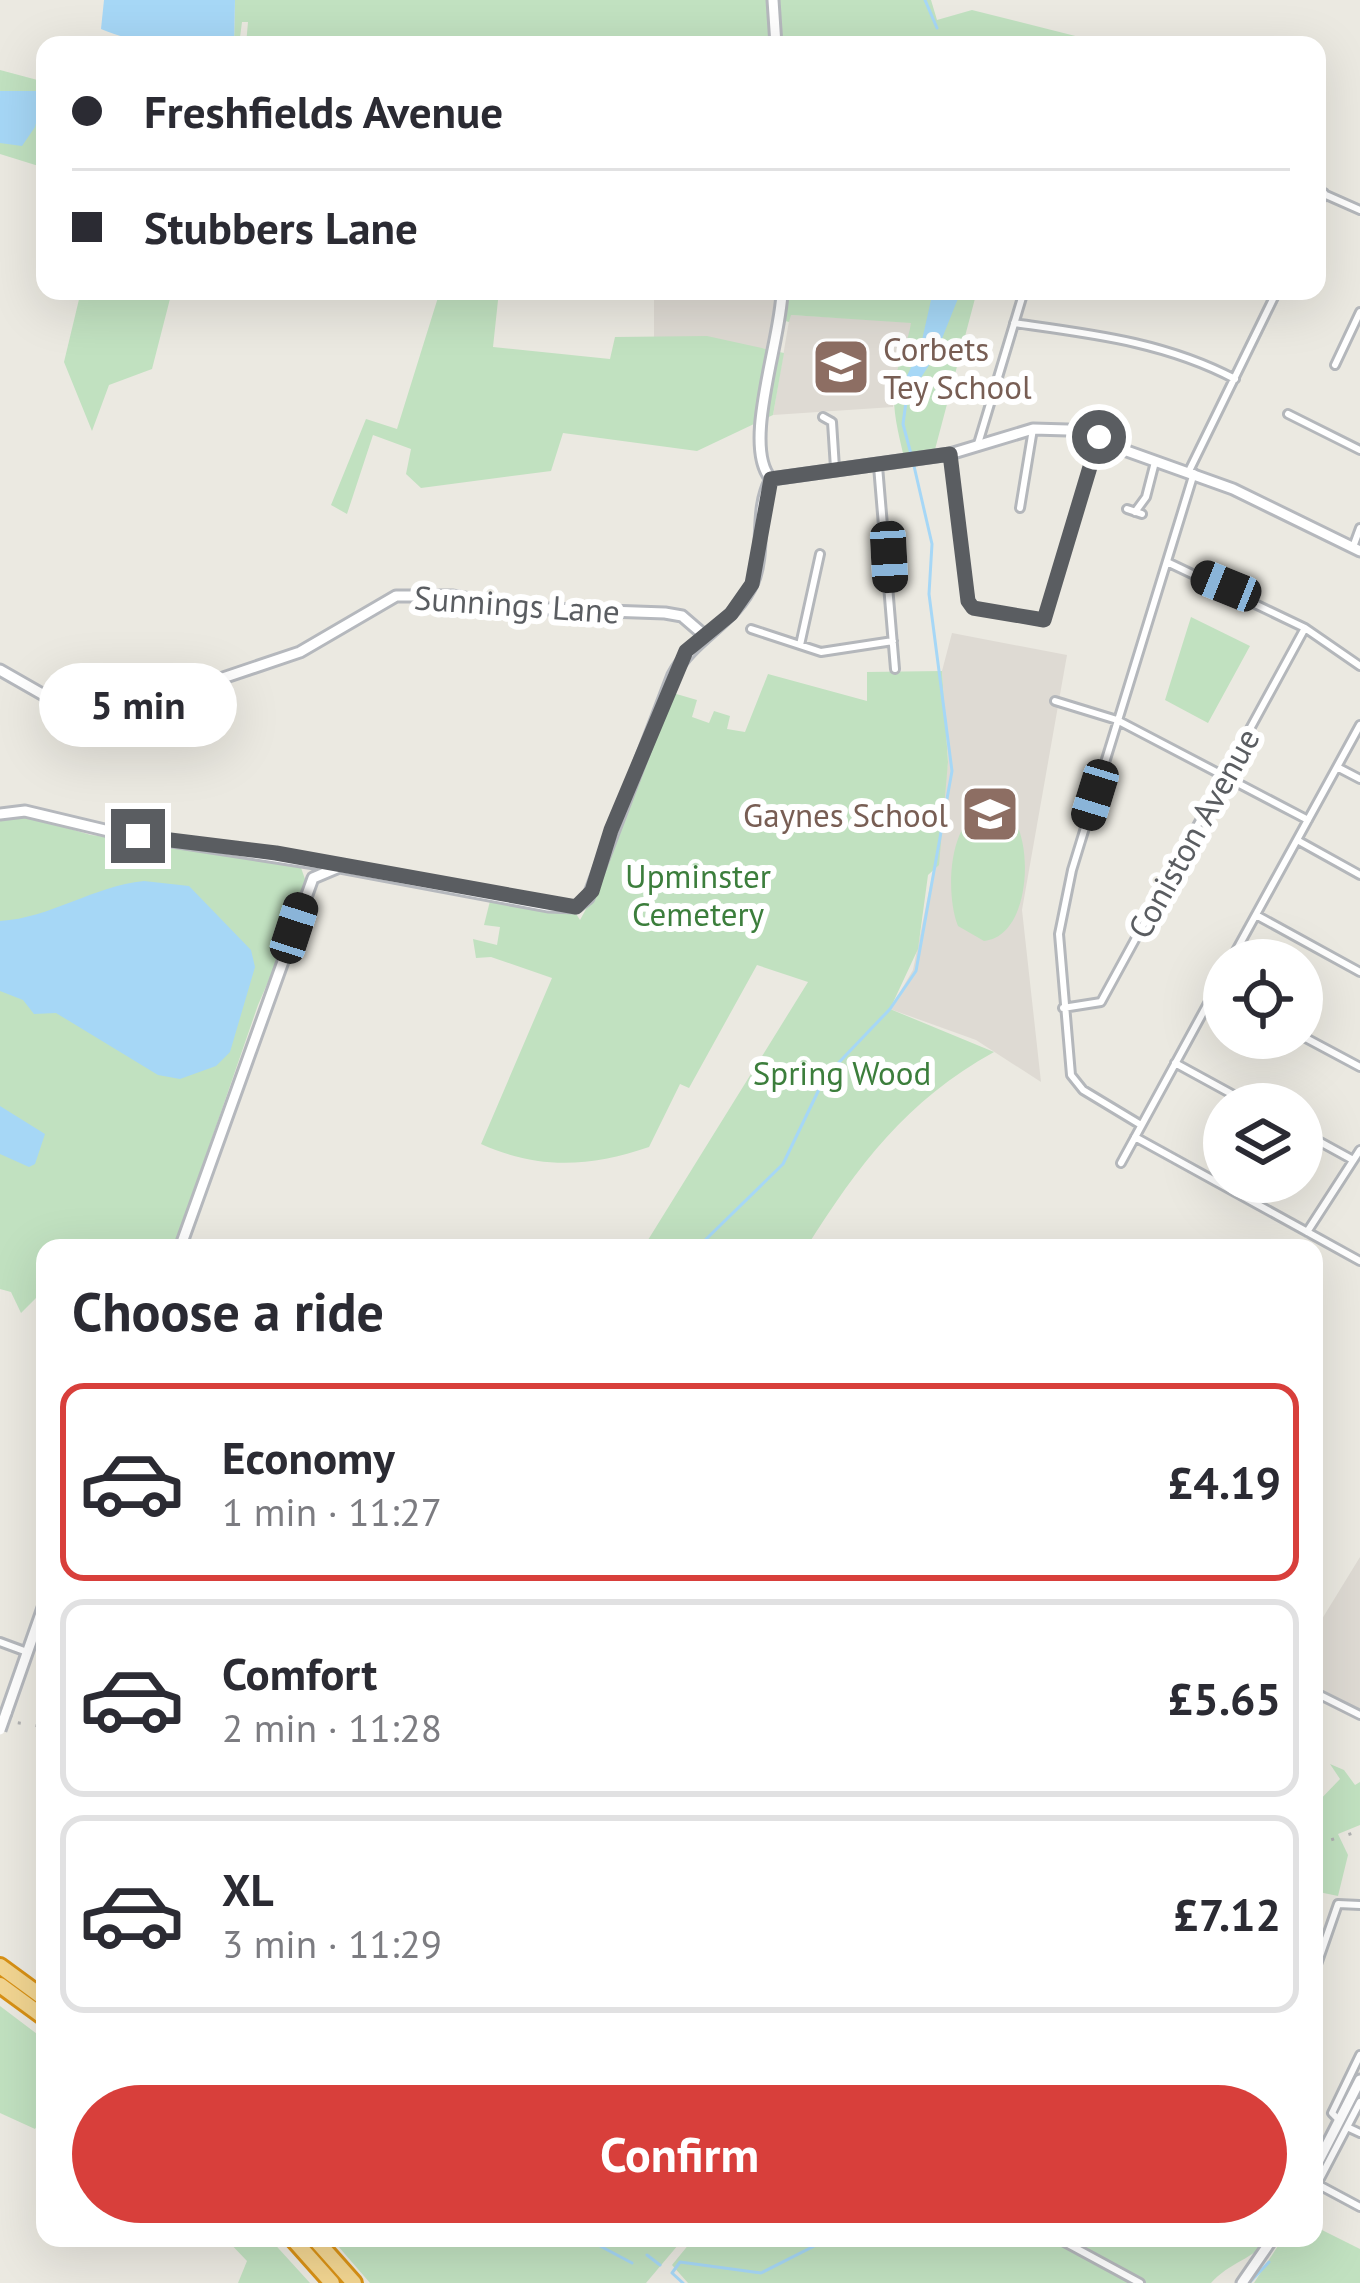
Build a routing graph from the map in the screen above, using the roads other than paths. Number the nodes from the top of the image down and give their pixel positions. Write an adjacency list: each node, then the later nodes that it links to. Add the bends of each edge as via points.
1 (773, 0): 2 (main road)
2 (775, 36)
3 (1326, 194): 4 (street)
4 (1360, 210)
5 (781, 300): 25 (main road, via 760,435 761,464)
6 (1021, 300): 9 (street)
7 (1273, 300): 13 (street)
8 (1360, 313): 10 (street)
9 (1014, 322): 13 (street, via 1129,339); 18 (street)
10 (1351, 331): 11 (street); 12 (street)
11 (1360, 335)
12 (1335, 365)
13 (1235, 379): 24 (street)
14 (1288, 414): 19 (street)
15 (823, 417): 23 (street, via 832,422)
16 (1033, 429): 17 (main road); 18 (main road); 26 (street)
17 (1099, 437): 20 (street, via 1044,620 973,608); 21 (main road)
18 (976, 447): 20 (main road)
19 (1360, 450)
20 (950, 454): 22 (main road)
21 (1156, 458): 24 (main road); 27 (street)
22 (878, 466): 23 (main road); 35 (street)
23 (836, 472): 25 (main road)
24 (1191, 472): 29 (main road); 31 (street)
25 (771, 479): 34 (main road, via 752,584)
26 (1020, 508)
27 (1134, 512)
28 (1360, 528): 29 (street)
29 (1357, 549)
30 (820, 554): 36 (street)
31 (1166, 562): 32 (street); 41 (street)
32 (1305, 628): 37 (street); 44 (street, Coniston Avenue)
33 (751, 629): 36 (street)
34 (704, 634): 39 (main road, Sunnings Lane, via 665,613 395,596 299,652 119,713 63,706); 50 (main road, via 673,675 582,904 548,906)
35 (893, 640): 36 (street, via 820,652); 38 (street)
36 (800, 645)
37 (1360, 666)
38 (895, 669)
39 (0, 670)
40 (1055, 701): 41 (street)
41 (1117, 720): 44 (street); 56 (street, via 1059,934)
42 (1360, 725): 43 (street)
43 (1337, 767): 45 (street); 47 (street)
44 (1225, 777): 47 (street); 56 (street, Coniston Avenue, via 1101,1002)
45 (1360, 779)
46 (0, 814): 49 (main road, via 25,811 113,832)
47 (1308, 820): 48 (street)
48 (1297, 840): 51 (street); 53 (street)
49 (303, 858): 50 (main road); 52 (main road)
50 (339, 867): 52 (main road)
51 (1360, 875)
52 (311, 881): 69 (main road)
53 (1256, 915): 54 (street); 55 (street)
54 (1243, 939)
55 (1360, 971)
56 (1062, 1008): 62 (street, via 1071,1075)
57 (1203, 1019): 59 (street)
58 (1323, 1047): 60 (street)
59 (1175, 1063): 61 (street); 62 (street)
60 (1360, 1067)
61 (1212, 1083)
62 (1141, 1125): 63 (street)
63 (1135, 1137): 67 (street); 68 (street)
64 (1323, 1144): 66 (street)
65 (1360, 1150): 66 (street)
66 (1353, 1160): 68 (street)
67 (1121, 1163)
68 (1306, 1232): 70 (street)
69 (183, 1239)
70 (1319, 1239)
71 (1323, 1241): 72 (street)
72 (1360, 1261)
73 (36, 1627): 75 (main road)
74 (0, 1642): 75 (street)
75 (27, 1652): 78 (main road, bridge)
76 (1323, 1696): 77 (street)
77 (1360, 1715)
78 (0, 1730)
79 (1360, 1905): 80 (street, via 1338,1904)
80 (1323, 1947)
81 (0, 1966): 83 (highway)
82 (0, 1985): 84 (highway)
83 (36, 1992)
84 (36, 2011)
85 (1360, 2055): 88 (street, via 1332,2113)
86 (1360, 2080): 88 (main road)
87 (1360, 2102): 88 (street)
88 (1343, 2123): 89 (street); 90 (main road); 91 (street)
89 (1360, 2133)
90 (1323, 2155)
91 (1323, 2170)
92 (1323, 2190): 93 (street)
93 (1360, 2207)
94 (300, 2247): 98 (highway)
95 (322, 2247): 99 (highway)
96 (1074, 2247): 100 (street)
97 (1267, 2247): 101 (main road)
98 (332, 2283)
99 (354, 2283)
100 (1140, 2283)
101 (1242, 2283)

